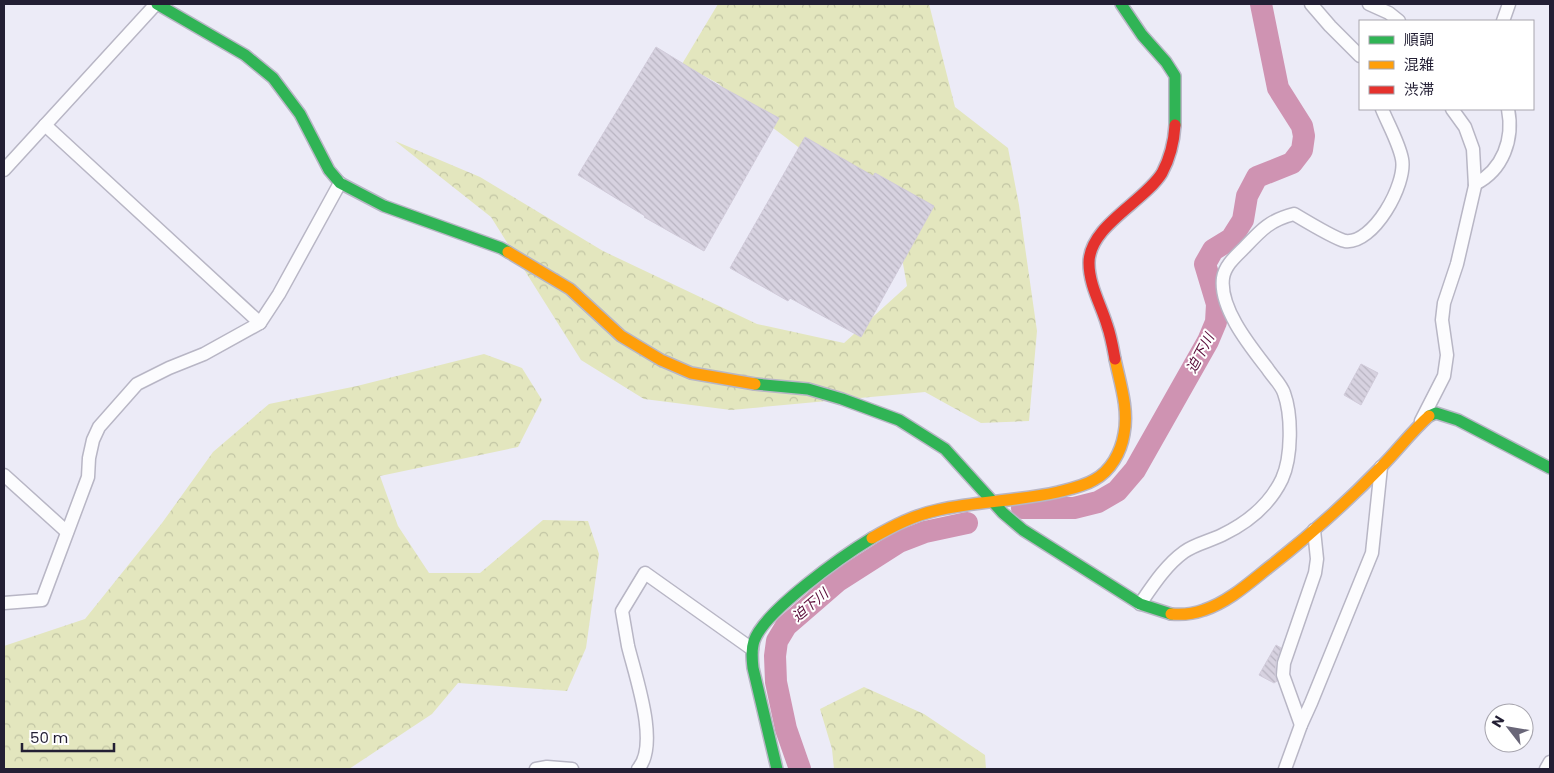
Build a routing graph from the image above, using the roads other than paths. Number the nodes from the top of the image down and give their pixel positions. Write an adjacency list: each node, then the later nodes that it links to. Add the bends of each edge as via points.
1 (156, 4): 12 (street); 14 (street, via 245,55 273,78 300,114 329,170)
2 (1121, 4): 21 (street, via 1175,75 1176,128 1171,154 1156,182 1092,245 1089,261 1090,279 1108,328 1123,394 1127,422 1122,446 1107,471 1093,480 1043,496)
3 (1311, 4): 8 (street)
4 (1369, 4): 6 (street)
5 (1509, 4): 7 (street)
6 (1398, 20)
7 (1503, 20)
8 (1359, 55)
9 (1382, 110): 25 (street, via 1402,159 1403,171 1397,191 1375,225 1357,240 1344,241 1294,214 1278,218 1229,264 1223,278 1224,296 1239,330 1284,391 1289,412 1289,449 1282,478 1269,500 1256,513 1224,534 1185,552 1160,575)
10 (1453, 110): 15 (street, via 1473,148)
11 (1508, 110): 15 (street, via 1508,134 1503,156 1487,178)
12 (45, 125): 13 (street); 16 (street)
13 (4, 170)
14 (340, 183): 16 (street); 21 (street, via 384,206 501,248 570,290 620,336 683,370 742,383 808,389 899,420 945,449)
15 (1475, 184): 17 (street, via 1457,264 1444,303 1442,320 1447,355 1444,376)
16 (260, 323): 23 (street, via 204,354 137,384 99,427 89,458 88,477)
17 (1421, 422): 18 (street); 19 (street, via 1429,416 1445,415)
18 (1381, 466): 22 (street); 27 (street, via 1372,553)
19 (1550, 468)
20 (4, 475): 23 (street)
21 (993, 501): 25 (street, via 1023,530); 26 (street, via 919,514 887,530 831,567 769,617)
22 (1314, 530): 25 (street, via 1231,596 1205,610 1175,615); 27 (street, via 1315,573 1284,663 1283,675)
23 (67, 532): 24 (street, via 42,600)
24 (4, 603)
25 (1140, 604)
26 (752, 649): 31 (street, via 646,573 622,612 645,714 647,744); 32 (street, via 754,674)
27 (1301, 725): 33 (street)
28 (1550, 762): 34 (street)
29 (536, 769): 30 (street)
30 (572, 769)
31 (638, 769)
32 (777, 769)
33 (1285, 769)
34 (1546, 769)

